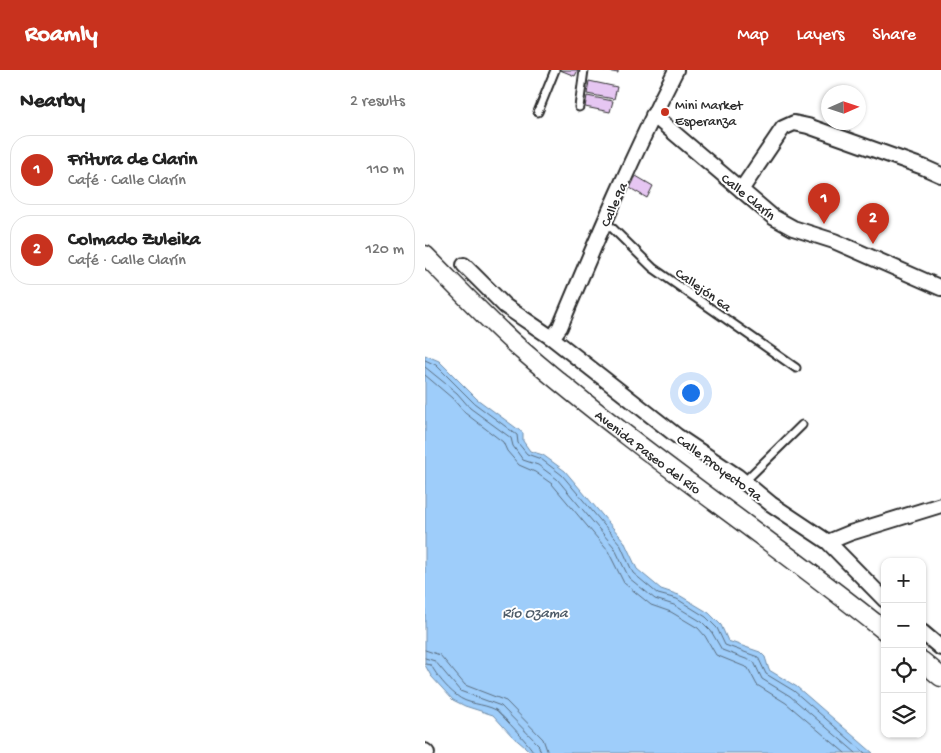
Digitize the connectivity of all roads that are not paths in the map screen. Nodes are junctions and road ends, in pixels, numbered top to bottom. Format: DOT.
graph roads {
  1 [pos="555,70"];
  2 [pos="583,70"];
  3 [pos="676,70"];
  4 [pos="579,107"];
  5 [pos="538,112"];
  6 [pos="653,115"];
  7 [pos="941,175"];
  8 [pos="741,190"];
  9 [pos="605,221"];
  10 [pos="425,256"];
  11 [pos="464,265"];
  12 [pos="941,288"];
  13 [pos="552,338"];
  14 [pos="795,368"];
  15 [pos="802,425"];
  16 [pos="745,482"];
  17 [pos="941,505"];
  18 [pos="828,542"];
  19 [pos="881,596"];
  20 [pos="881,628"];
  21 [pos="926,635"];
  22 [pos="941,648"];
  23 [pos="926,664"];
  24 [pos="941,677"];
  1 -- 5 [label="lane"];
  2 -- 4 [label="lane"];
  3 -- 6 [label="street, Calle 9a"];
  6 -- 8 [label="street, Calle Clarín"];
  6 -- 9 [label="street, Calle 9a"];
  7 -- 8 [label="street"];
  8 -- 12 [label="street, Calle Clarín"];
  9 -- 13 [label="street, Calle 9a"];
  9 -- 14 [label="lane, Callejón 6a"];
  10 -- 20 [label="street, Avenida Paseo del Río"];
  11 -- 13 [label="street, Calle Proyecto 9a"];
  13 -- 16 [label="street, Calle Proyecto 9a"];
  15 -- 16 [label="lane"];
  16 -- 18 [label="street, Calle Proyecto 9a"];
  17 -- 18 [label="street"];
  18 -- 19 [label="street, Calle Proyecto 9a"];
  21 -- 22 [label="street"];
  23 -- 24 [label="street"];
}
